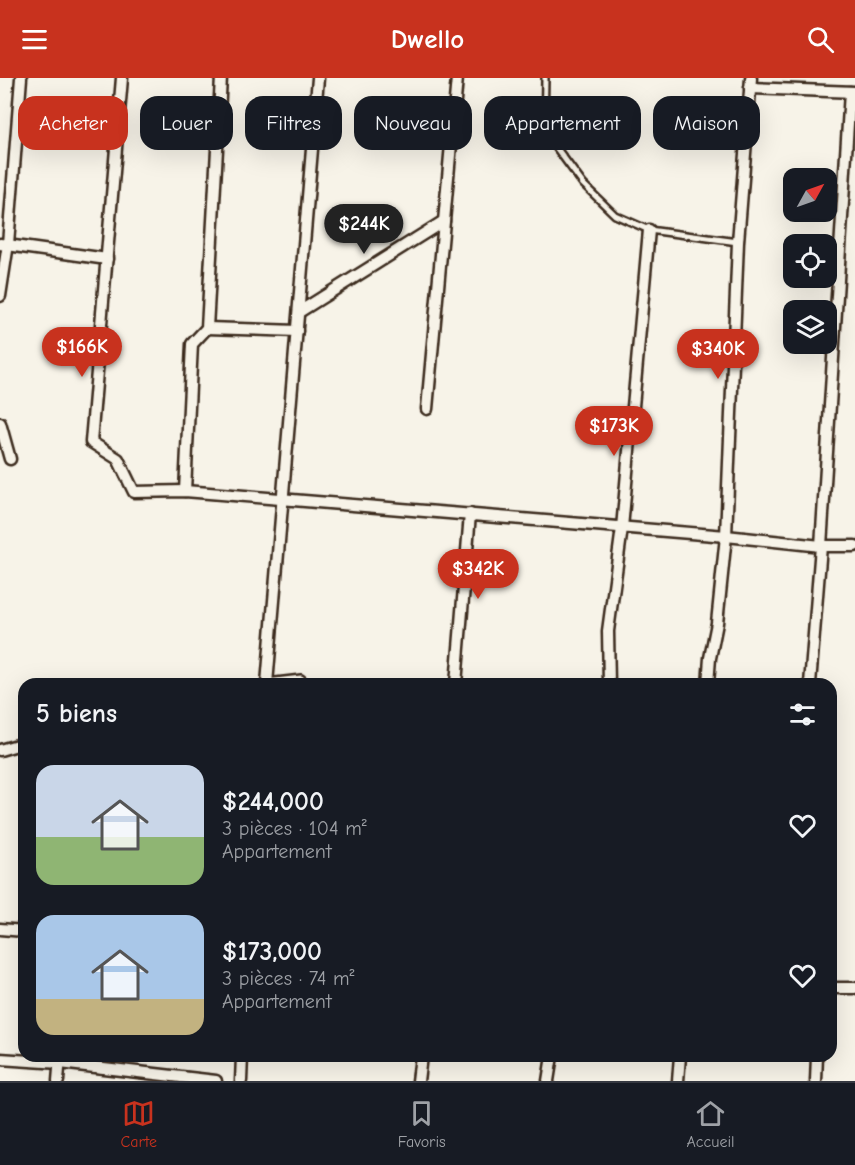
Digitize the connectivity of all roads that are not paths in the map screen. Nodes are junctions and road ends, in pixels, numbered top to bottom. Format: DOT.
graph roads {
  1 [pos="21,78"];
  2 [pos="122,78"];
  3 [pos="221,78"];
  4 [pos="318,78"];
  5 [pos="457,78"];
  6 [pos="545,78"];
  7 [pos="751,83"];
  8 [pos="853,92"];
  9 [pos="444,221"];
  10 [pos="649,230"];
  11 [pos="738,242"];
  12 [pos="4,244"];
  13 [pos="107,259"];
  14 [pos="0,296"];
  15 [pos="299,312"];
  16 [pos="207,328"];
  17 [pos="297,331"];
  18 [pos="427,409"];
  19 [pos="0,423"];
  20 [pos="10,459"];
  21 [pos="185,491"];
  22 [pos="283,500"];
  23 [pos="471,514"];
  24 [pos="622,528"];
  25 [pos="726,536"];
  26 [pos="821,546"];
  27 [pos="855,546"];
  28 [pos="265,678"];
  29 [pos="457,678"];
  30 [pos="609,678"];
  31 [pos="708,678"];
  32 [pos="810,678"];
  33 [pos="18,744"];
  34 [pos="0,750"];
  35 [pos="0,929"];
  36 [pos="18,930"];
  37 [pos="837,988"];
  38 [pos="855,988"];
  39 [pos="0,1059"];
  40 [pos="18,1059"];
  41 [pos="60,1062"];
  42 [pos="75,1062"];
  43 [pos="242,1062"];
  44 [pos="420,1062"];
  45 [pos="551,1062"];
  46 [pos="680,1062"];
  47 [pos="817,1062"];
  48 [pos="58,1081"];
  49 [pos="216,1081"];
  50 [pos="241,1081"];
  51 [pos="418,1081"];
  52 [pos="548,1081"];
  53 [pos="678,1081"];
  54 [pos="816,1081"];
  1 -- 12 [label="street"];
  2 -- 13 [label="street"];
  3 -- 16 [label="street"];
  4 -- 15 [label="street"];
  5 -- 9 [label="street"];
  6 -- 10 [label="lane"];
  7 -- 8 [label="street"];
  7 -- 11 [label="street"];
  8 -- 26 [label="street"];
  9 -- 15 [label="street"];
  9 -- 18 [label="street"];
  10 -- 11 [label="lane"];
  10 -- 24 [label="street"];
  11 -- 25 [label="street"];
  12 -- 13 [label="street"];
  12 -- 14 [label="street"];
  13 -- 21 [label="street"];
  15 -- 17 [label="street"];
  16 -- 17 [label="street"];
  16 -- 21 [label="street"];
  17 -- 22 [label="street"];
  19 -- 20 [label="street"];
  21 -- 22 [label="street"];
  22 -- 23 [label="street"];
  22 -- 28 [label="street"];
  23 -- 24 [label="street"];
  23 -- 29 [label="street"];
  24 -- 25 [label="street"];
  24 -- 30 [label="street"];
  25 -- 26 [label="street"];
  25 -- 31 [label="street"];
  26 -- 27 [label="street"];
  26 -- 32 [label="street"];
  33 -- 34 [label="street"];
  35 -- 36 [label="street"];
  37 -- 38 [label="street"];
  39 -- 40 [label="street"];
  41 -- 48 [label="street"];
  42 -- 49 [label="street"];
  43 -- 50 [label="street"];
  44 -- 51 [label="street"];
  45 -- 52 [label="street"];
  46 -- 53 [label="street"];
  47 -- 54 [label="street"];
}
